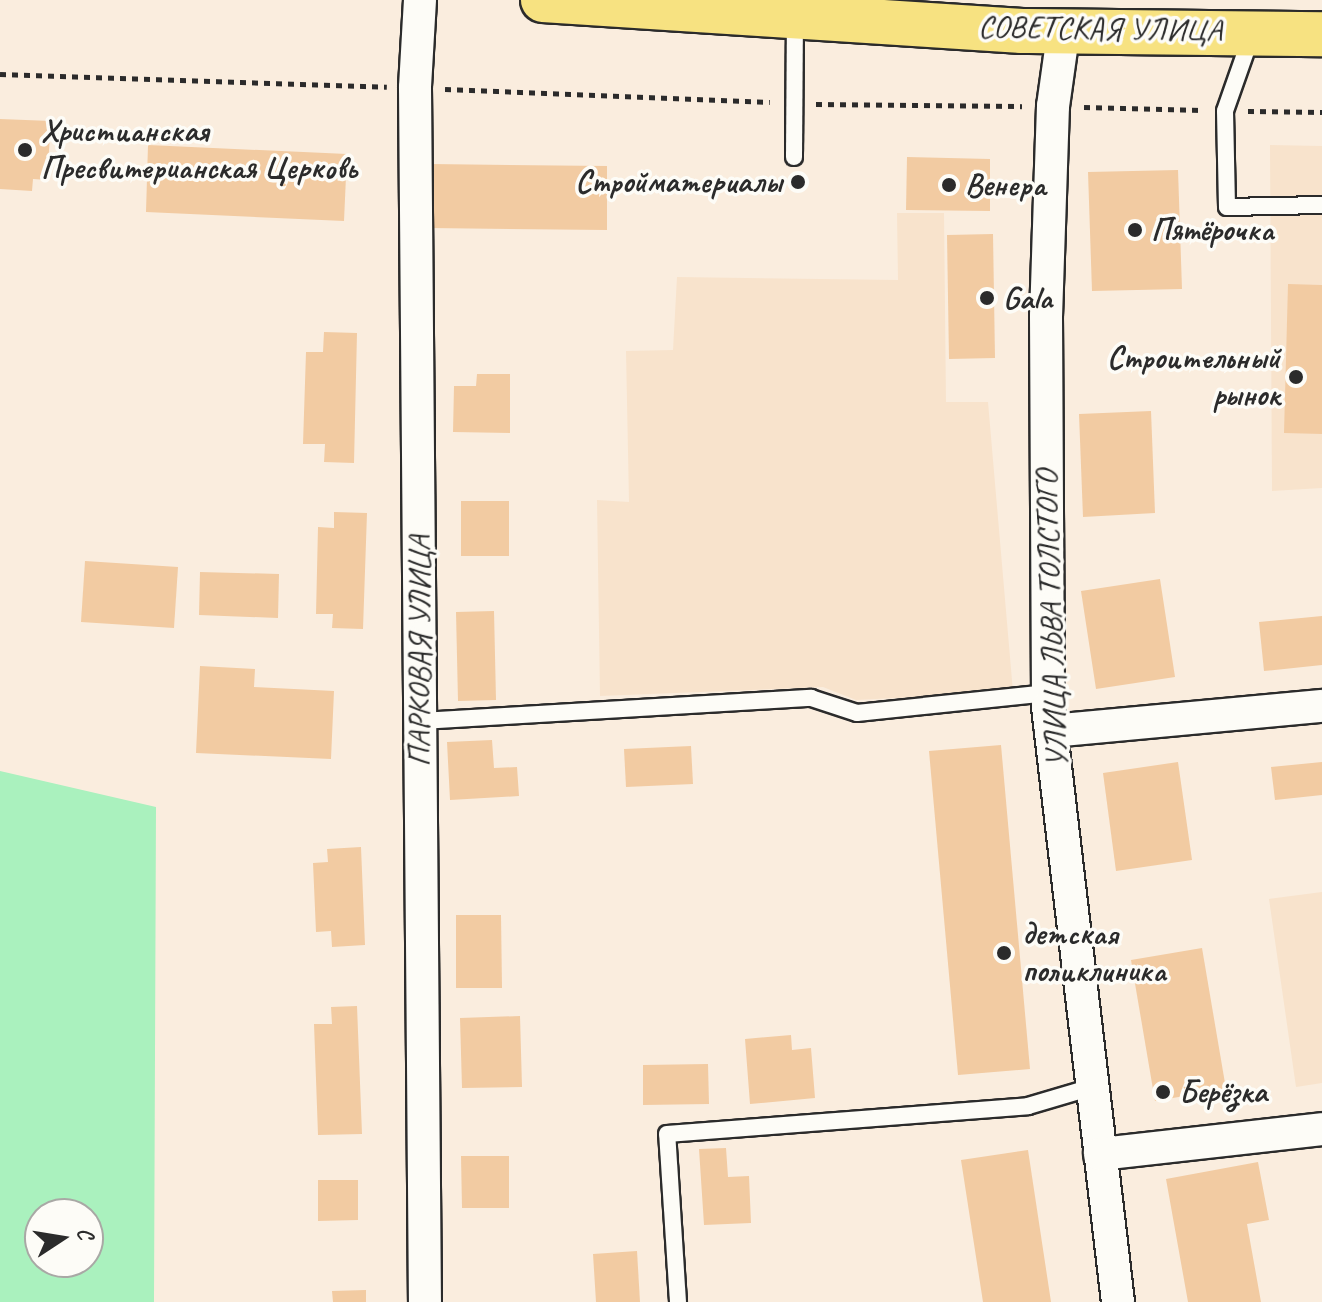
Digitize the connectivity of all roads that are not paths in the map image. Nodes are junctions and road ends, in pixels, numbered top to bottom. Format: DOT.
graph roads {
  1 [pos="420,0"];
  2 [pos="543,0"];
  3 [pos="992,14"];
  4 [pos="795,20"];
  5 [pos="1064,28"];
  6 [pos="1253,32"];
  7 [pos="1322,34"];
  8 [pos="794,157"];
  9 [pos="1322,205"];
  10 [pos="1048,693"];
  11 [pos="1322,706"];
  12 [pos="421,721"];
  13 [pos="1051,731"];
  14 [pos="1092,1087"];
  15 [pos="1322,1129"];
  16 [pos="1100,1154"];
  17 [pos="425,1302"];
  18 [pos="678,1302"];
  19 [pos="1118,1302"];
  1 -- 12 [label="street, ПАРКОВАЯ УЛИЦА"];
  2 -- 4 [label="main road, СОВЕТСКАЯ УЛИЦА"];
  3 -- 4 [label="main road, СОВЕТСКАЯ УЛИЦА"];
  3 -- 5 [label="main road, СОВЕТСКАЯ УЛИЦА"];
  4 -- 8 [label="lane"];
  5 -- 6 [label="main road, СОВЕТСКАЯ УЛИЦА"];
  5 -- 10 [label="street, УЛИЦА ЛЬВА ТОЛСТОГО"];
  6 -- 7 [label="main road, СОВЕТСКАЯ УЛИЦА"];
  6 -- 9 [label="lane"];
  10 -- 12 [label="lane"];
  10 -- 13 [label="street, УЛИЦА ЛЬВА ТОЛСТОГО"];
  11 -- 13 [label="street"];
  12 -- 17 [label="street, ПАРКОВАЯ УЛИЦА"];
  13 -- 14 [label="street, УЛИЦА ЛЬВА ТОЛСТОГО"];
  14 -- 16 [label="street, УЛИЦА ЛЬВА ТОЛСТОГО"];
  14 -- 18 [label="lane"];
  15 -- 16 [label="street"];
  16 -- 19 [label="street, УЛИЦА ЛЬВА ТОЛСТОГО"];
}
